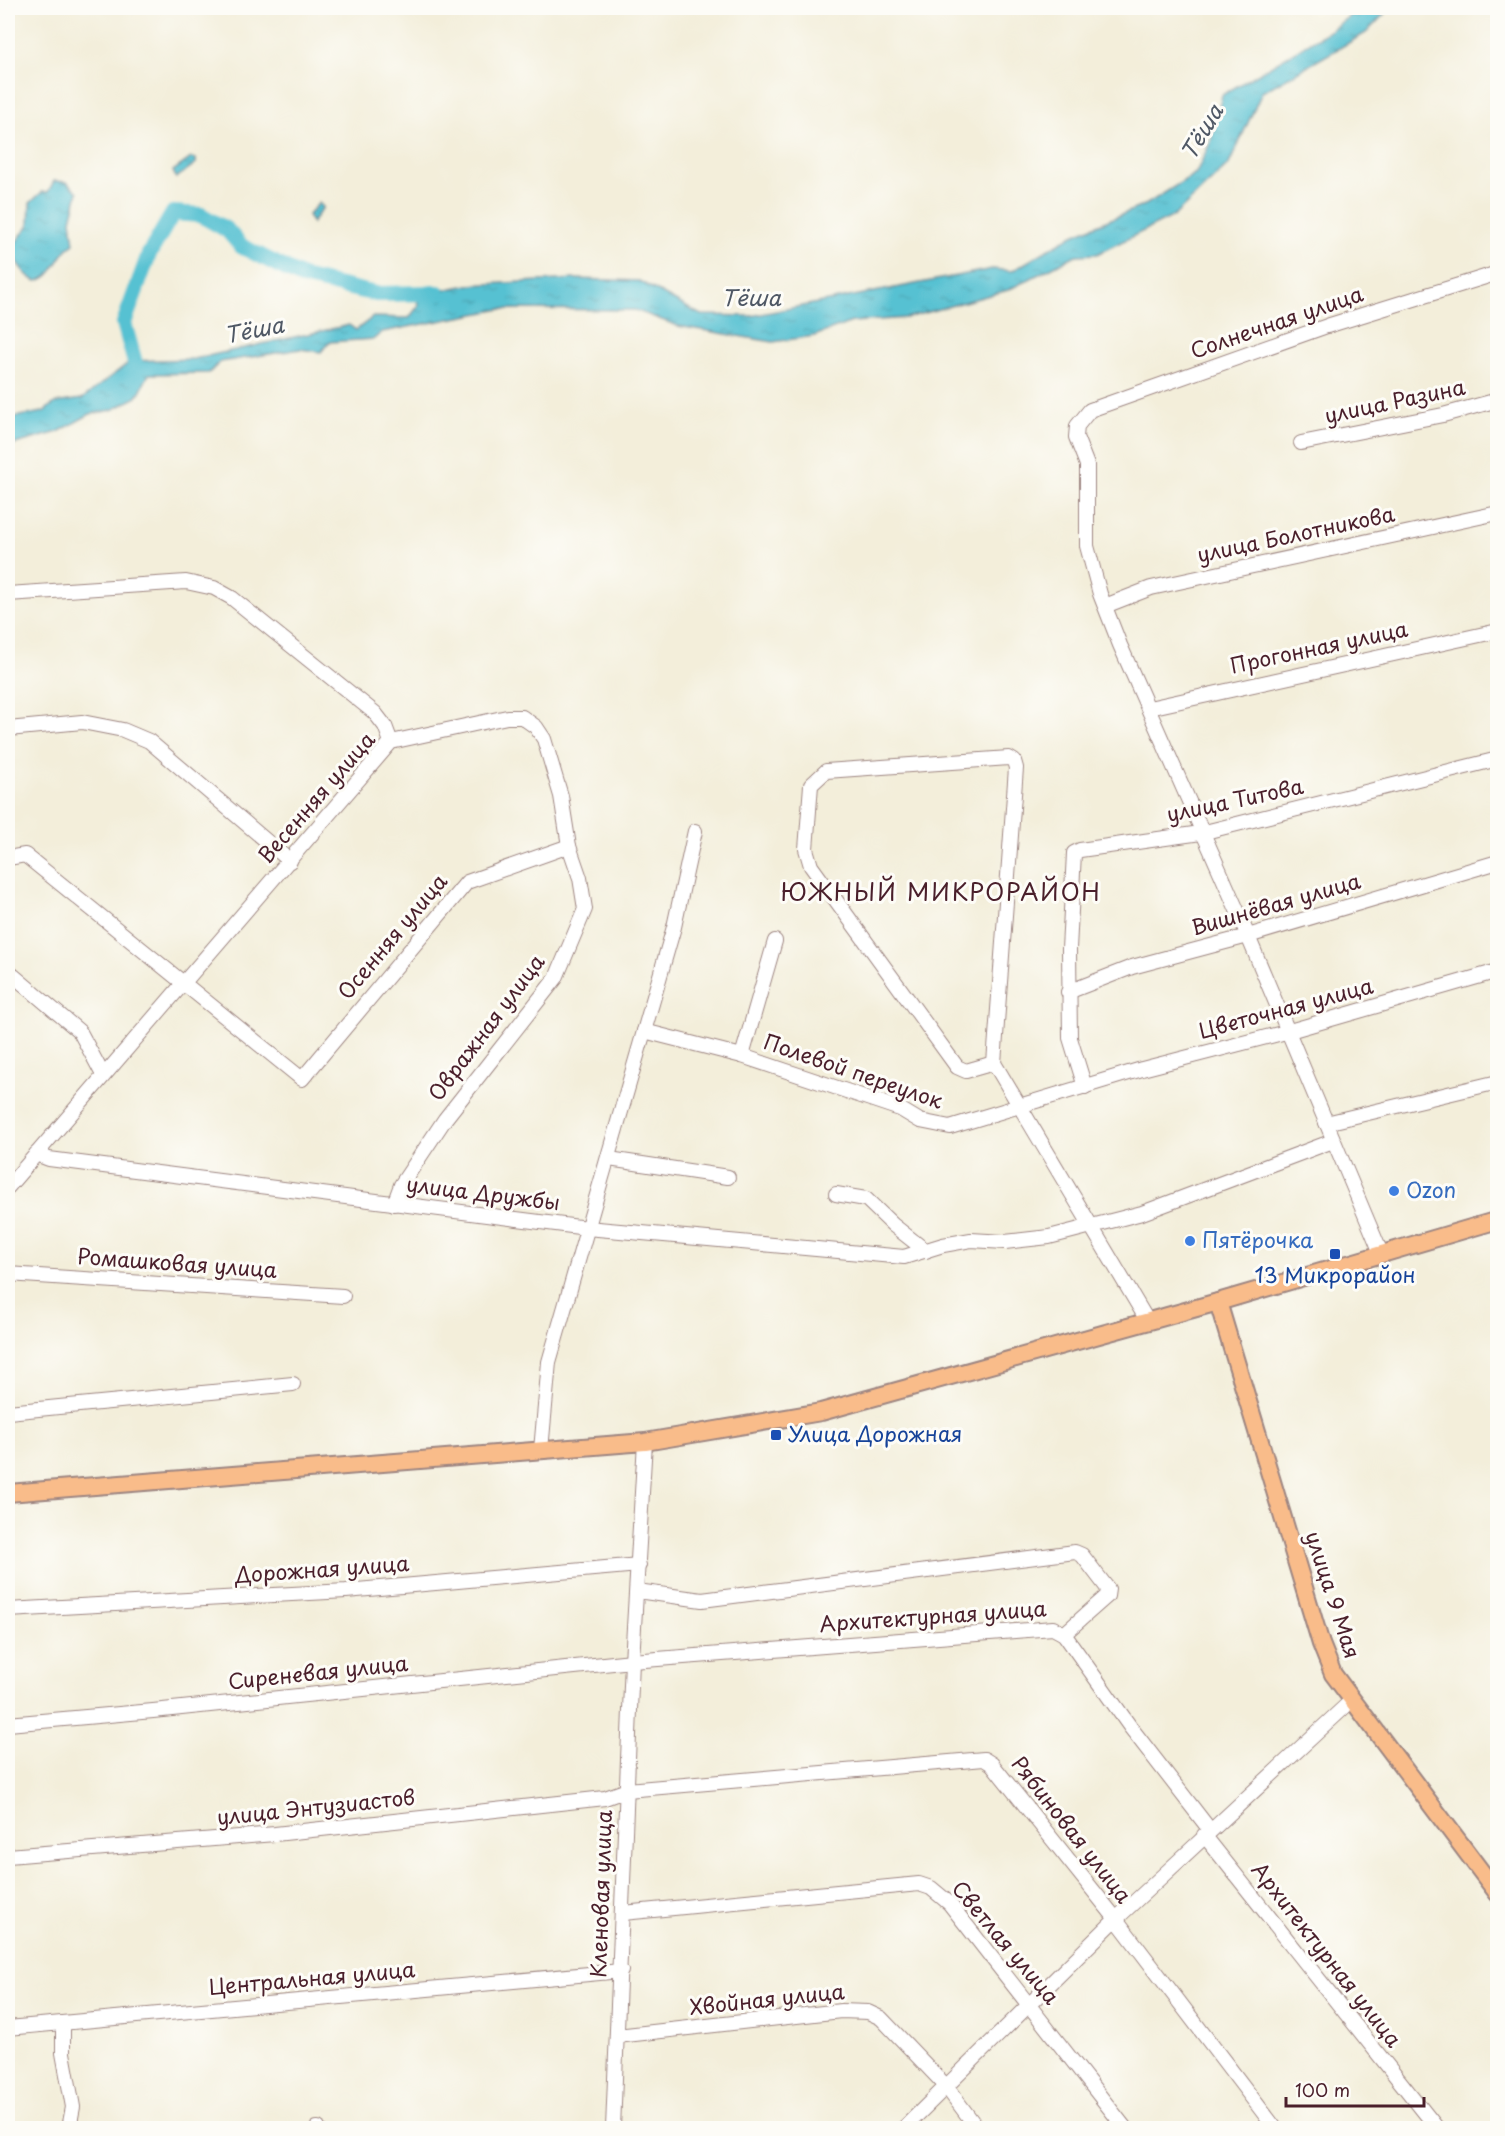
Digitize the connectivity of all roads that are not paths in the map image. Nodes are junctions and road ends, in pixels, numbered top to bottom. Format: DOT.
graph roads {
  1 [pos="1497,273"];
  2 [pos="1497,400"];
  3 [pos="1301,443"];
  4 [pos="1497,513"];
  5 [pos="8,594"];
  6 [pos="1105,606"];
  7 [pos="1497,631"];
  8 [pos="1149,708"];
  9 [pos="522,717"];
  10 [pos="8,729"];
  11 [pos="391,742"];
  12 [pos="1497,759"];
  13 [pos="695,831"];
  14 [pos="1201,833"];
  15 [pos="569,846"];
  16 [pos="18,856"];
  17 [pos="290,861"];
  18 [pos="1497,862"];
  19 [pos="1248,936"];
  20 [pos="776,941"];
  21 [pos="8,971"];
  22 [pos="1497,971"];
  23 [pos="183,983"];
  24 [pos="1068,992"];
  25 [pos="644,1031"];
  26 [pos="1286,1032"];
  27 [pos="742,1056"];
  28 [pos="994,1063"];
  29 [pos="104,1075"];
  30 [pos="1497,1082"];
  31 [pos="1085,1087"];
  32 [pos="1019,1106"];
  33 [pos="1326,1124"];
  34 [pos="1333,1141"];
  35 [pos="36,1154"];
  36 [pos="609,1159"];
  37 [pos="728,1177"];
  38 [pos="8,1187"];
  39 [pos="836,1194"];
  40 [pos="394,1204"];
  41 [pos="1497,1220"];
  42 [pos="1093,1225"];
  43 [pos="587,1227"];
  44 [pos="926,1251"];
  45 [pos="1382,1253"];
  46 [pos="8,1274"];
  47 [pos="343,1296"];
  48 [pos="1218,1302"];
  49 [pos="1147,1320"];
  50 [pos="293,1384"];
  51 [pos="8,1412"];
  52 [pos="645,1442"];
  53 [pos="541,1450"];
  54 [pos="8,1493"];
  55 [pos="639,1565"];
  56 [pos="638,1591"];
  57 [pos="8,1610"];
  58 [pos="1064,1634"];
  59 [pos="632,1661"];
  60 [pos="1351,1701"];
  61 [pos="8,1724"];
  62 [pos="627,1791"];
  63 [pos="1207,1833"];
  64 [pos="8,1856"];
  65 [pos="1497,1894"];
  66 [pos="623,1913"];
  67 [pos="1116,1919"];
  68 [pos="621,1971"];
  69 [pos="1030,2004"];
  70 [pos="63,2023"];
  71 [pos="8,2028"];
  72 [pos="617,2036"];
  73 [pos="945,2085"];
  74 [pos="69,2128"];
  75 [pos="613,2128"];
  76 [pos="904,2128"];
  77 [pos="977,2128"];
  78 [pos="1125,2128"];
  79 [pos="1275,2128"];
  80 [pos="1437,2128"];
  1 -- 6 [label="street, Солнечная улица"];
  2 -- 3 [label="street, улица Разина"];
  4 -- 6 [label="street, улица Болотникова"];
  5 -- 11 [label="street"];
  6 -- 8 [label="street"];
  7 -- 8 [label="street, Прогонная улица"];
  8 -- 14 [label="street"];
  9 -- 11 [label="street, Весенняя улица"];
  9 -- 15 [label="street, Овражная улица"];
  10 -- 17 [label="street"];
  11 -- 17 [label="street, Весенняя улица"];
  12 -- 14 [label="street, улица Титова"];
  13 -- 25 [label="street"];
  14 -- 19 [label="street"];
  14 -- 24 [label="street, улица Титова"];
  15 -- 23 [label="street, Осенняя улица"];
  15 -- 40 [label="street, Овражная улица"];
  16 -- 23 [label="street"];
  17 -- 23 [label="street, Весенняя улица"];
  18 -- 19 [label="street, Вишнёвая улица"];
  19 -- 24 [label="street, Вишнёвая улица"];
  19 -- 26 [label="street"];
  20 -- 27 [label="street, Полевой переулок"];
  21 -- 29 [label="street"];
  22 -- 26 [label="street, Цветочная улица"];
  23 -- 29 [label="street, Весенняя улица"];
  24 -- 31 [label="street"];
  25 -- 27 [label="street, Полевой переулок"];
  25 -- 36 [label="street"];
  26 -- 31 [label="street, Цветочная улица"];
  26 -- 33 [label="street"];
  27 -- 32 [label="street, Полевой переулок"];
  28 -- 28 [label="street"];
  28 -- 32 [label="street"];
  29 -- 35 [label="street, Весенняя улица"];
  30 -- 33 [label="street"];
  31 -- 32 [label="street, Цветочная улица"];
  32 -- 42 [label="street"];
  33 -- 34 [label="street"];
  34 -- 42 [label="street, улица Дружбы"];
  34 -- 45 [label="street"];
  35 -- 38 [label="street, Весенняя улица"];
  35 -- 40 [label="street, улица Дружбы"];
  36 -- 37 [label="street"];
  36 -- 43 [label="street"];
  39 -- 44 [label="street"];
  40 -- 43 [label="street, улица Дружбы"];
  41 -- 45 [label="main road"];
  42 -- 44 [label="street, улица Дружбы"];
  42 -- 49 [label="street"];
  43 -- 44 [label="street, улица Дружбы"];
  43 -- 53 [label="street"];
  45 -- 48 [label="main road"];
  46 -- 47 [label="street, Ромашковая улица"];
  48 -- 49 [label="main road"];
  48 -- 60 [label="main road, улица 9 Мая"];
  49 -- 52 [label="main road"];
  50 -- 51 [label="street"];
  52 -- 53 [label="main road"];
  52 -- 55 [label="street, Кленовая улица"];
  53 -- 54 [label="main road"];
  55 -- 56 [label="street, Кленовая улица"];
  55 -- 57 [label="street, Дорожная улица"];
  56 -- 58 [label="street"];
  56 -- 59 [label="street, Кленовая улица"];
  58 -- 59 [label="street, Архитектурная улица"];
  58 -- 63 [label="street, Архитектурная улица"];
  59 -- 61 [label="street, Сиреневая улица"];
  59 -- 62 [label="street, Кленовая улица"];
  60 -- 63 [label="street"];
  60 -- 65 [label="main road, улица 9 Мая"];
  62 -- 64 [label="street, улица Энтузиастов"];
  62 -- 66 [label="street, Кленовая улица"];
  62 -- 67 [label="street, Рябиновая улица"];
  63 -- 67 [label="street"];
  63 -- 80 [label="street, Архитектурная улица"];
  66 -- 68 [label="street, Кленовая улица"];
  66 -- 69 [label="street, Светлая улица"];
  67 -- 69 [label="street"];
  67 -- 79 [label="street, Рябиновая улица"];
  68 -- 70 [label="street, Центральная улица"];
  68 -- 72 [label="street, Кленовая улица"];
  69 -- 73 [label="street"];
  69 -- 78 [label="street, Светлая улица"];
  70 -- 71 [label="street, Центральная улица"];
  70 -- 74 [label="street"];
  72 -- 73 [label="street, Хвойная улица"];
  72 -- 75 [label="street, Кленовая улица"];
  73 -- 76 [label="street"];
  73 -- 77 [label="street, Хвойная улица"];
}
